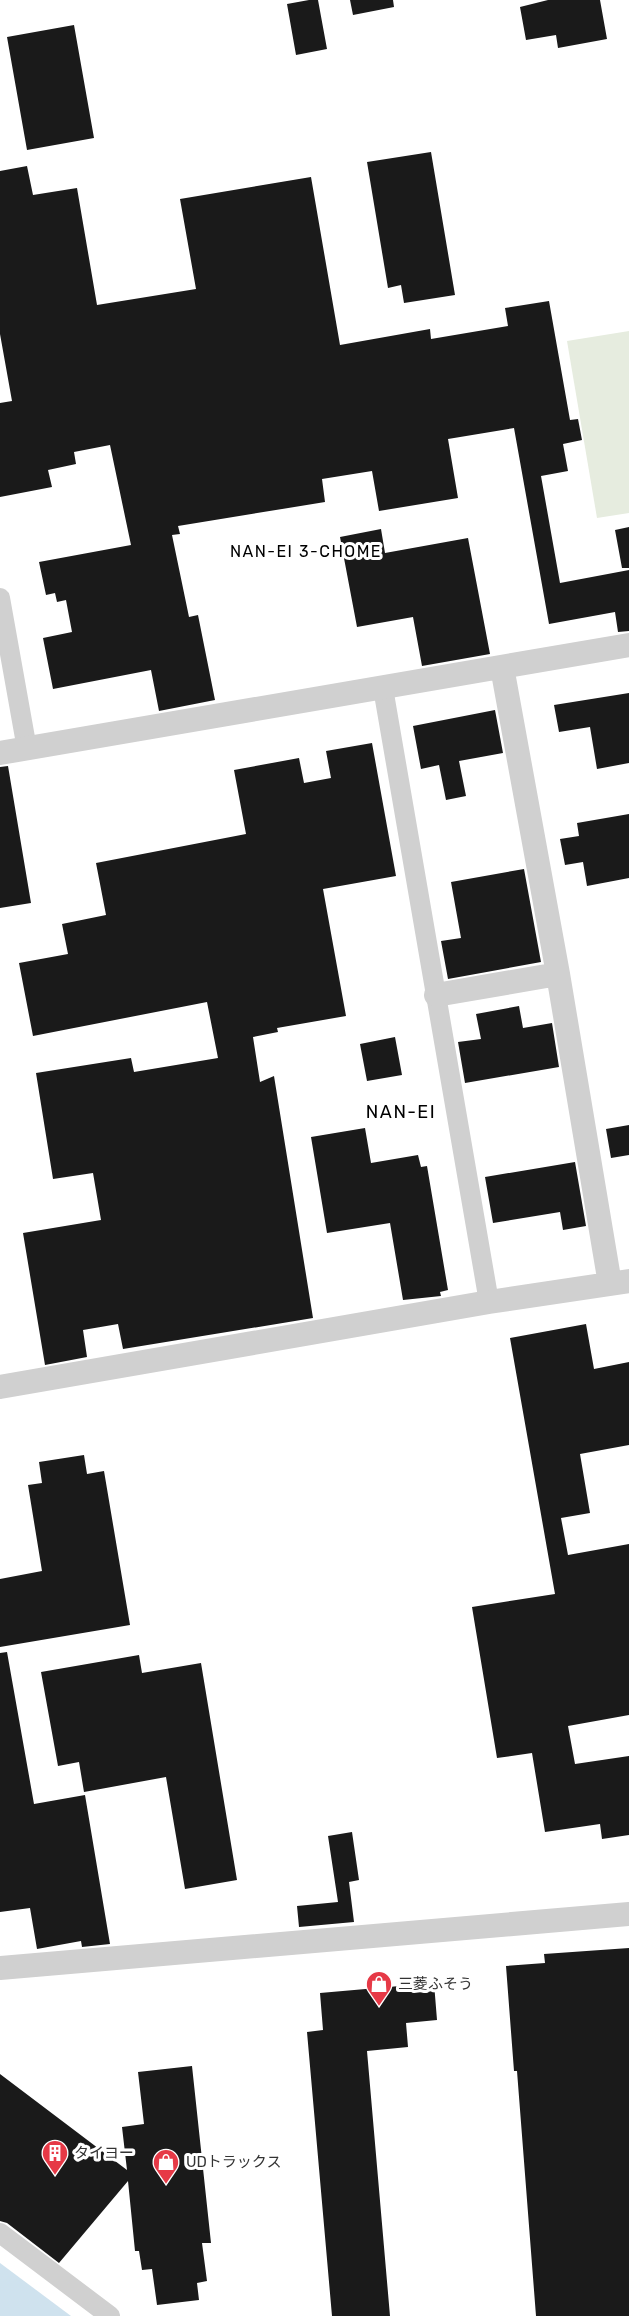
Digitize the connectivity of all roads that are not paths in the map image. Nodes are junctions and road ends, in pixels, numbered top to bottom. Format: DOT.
graph roads {
  1 [pos="0,598"];
  2 [pos="629,645"];
  3 [pos="502,668"];
  4 [pos="382,688"];
  5 [pos="27,749"];
  6 [pos="0,753"];
  7 [pos="558,975"];
  8 [pos="436,995"];
  9 [pos="619,1283"];
  10 [pos="489,1302"];
  11 [pos="0,1387"];
  12 [pos="629,1914"];
  13 [pos="0,1968"];
  14 [pos="0,2233"];
  15 [pos="110,2316"];
  1 -- 5 [label="street"];
  2 -- 3 [label="street"];
  3 -- 4 [label="street"];
  3 -- 7 [label="street"];
  4 -- 5 [label="street"];
  4 -- 8 [label="street"];
  5 -- 6 [label="street"];
  7 -- 8 [label="street"];
  7 -- 9 [label="street"];
  8 -- 10 [label="street"];
  9 -- 10 [label="street"];
  10 -- 11 [label="street"];
  12 -- 13 [label="street"];
  14 -- 15 [label="street"];
}
